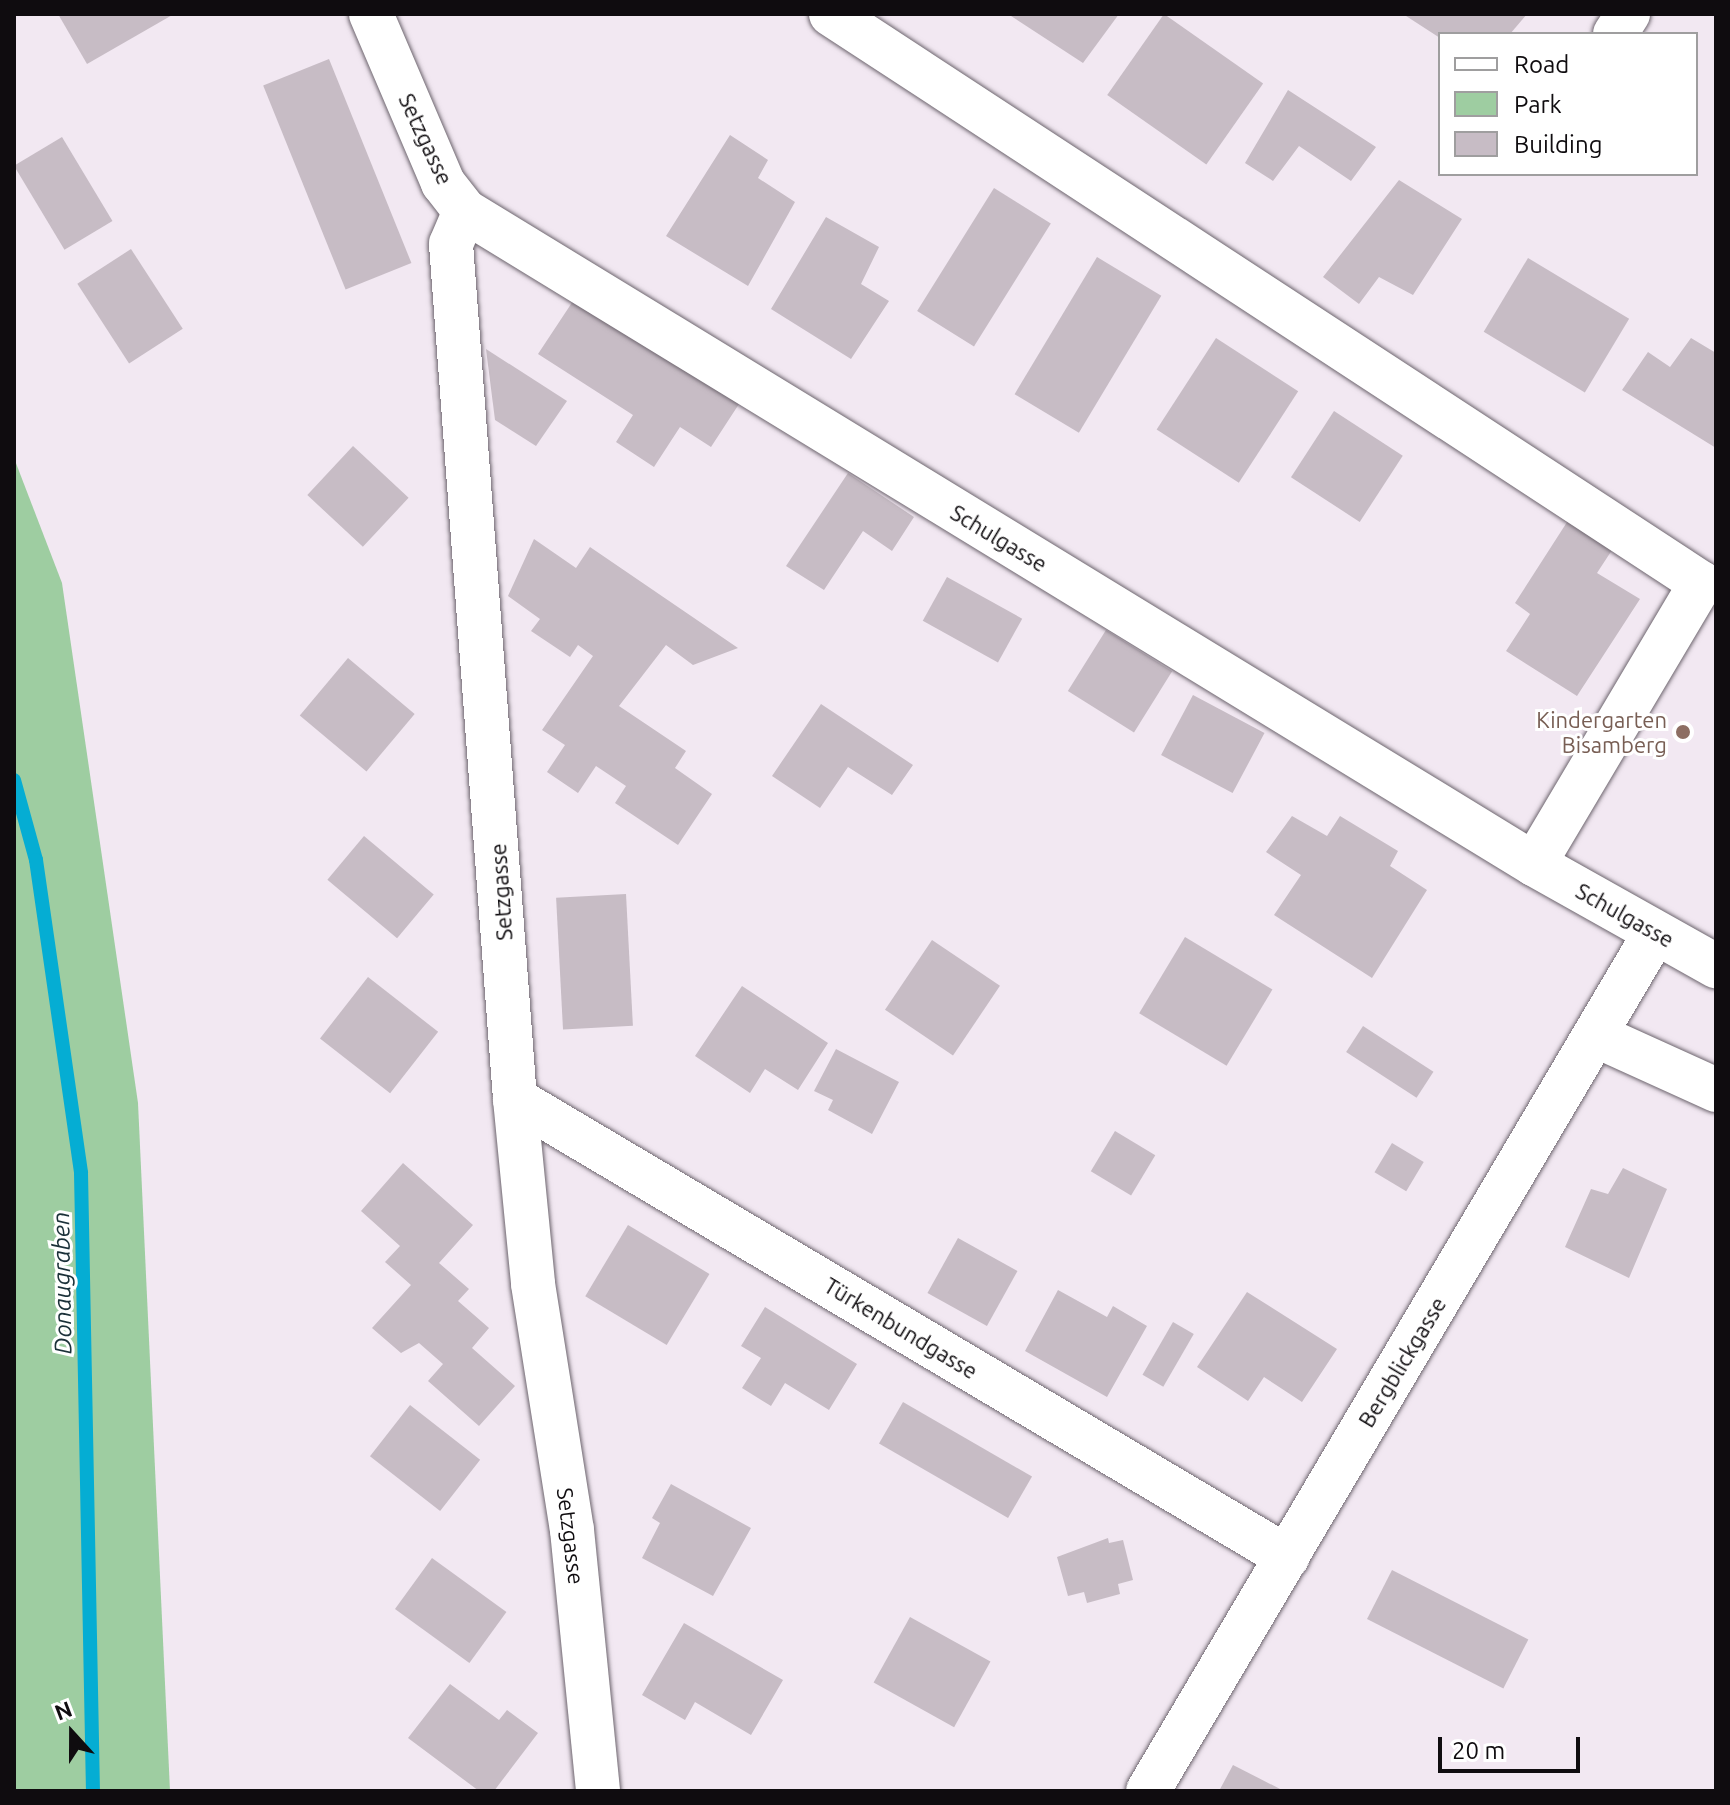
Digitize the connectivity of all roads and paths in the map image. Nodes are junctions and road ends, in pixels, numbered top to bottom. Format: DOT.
graph roads {
  1 [pos="371,14"];
  2 [pos="831,14"];
  3 [pos="1628,14"];
  4 [pos="1616,32"];
  5 [pos="465,211"];
  6 [pos="1709,587"];
  7 [pos="1534,864"];
  8 [pos="1655,933"];
  9 [pos="1716,966"];
  10 [pos="1595,1035"];
  11 [pos="1716,1090"];
  12 [pos="515,1099"];
  13 [pos="1287,1557"];
  14 [pos="598,1791"];
  15 [pos="1148,1791"];
  1 -- 5 [label="street, Setzgasse"];
  2 -- 6 [label="street"];
  3 -- 4 [label="street"];
  5 -- 7 [label="street, Schulgasse"];
  5 -- 12 [label="street, Setzgasse"];
  6 -- 7 [label="street"];
  7 -- 8 [label="street, Schulgasse"];
  8 -- 9 [label="street, Schulgasse"];
  8 -- 10 [label="street, Bergblickgasse"];
  10 -- 11 [label="street"];
  10 -- 13 [label="street, Bergblickgasse"];
  12 -- 13 [label="street, Türkenbundgasse"];
  12 -- 14 [label="street, Setzgasse"];
  13 -- 15 [label="street, Bergblickgasse"];
}
